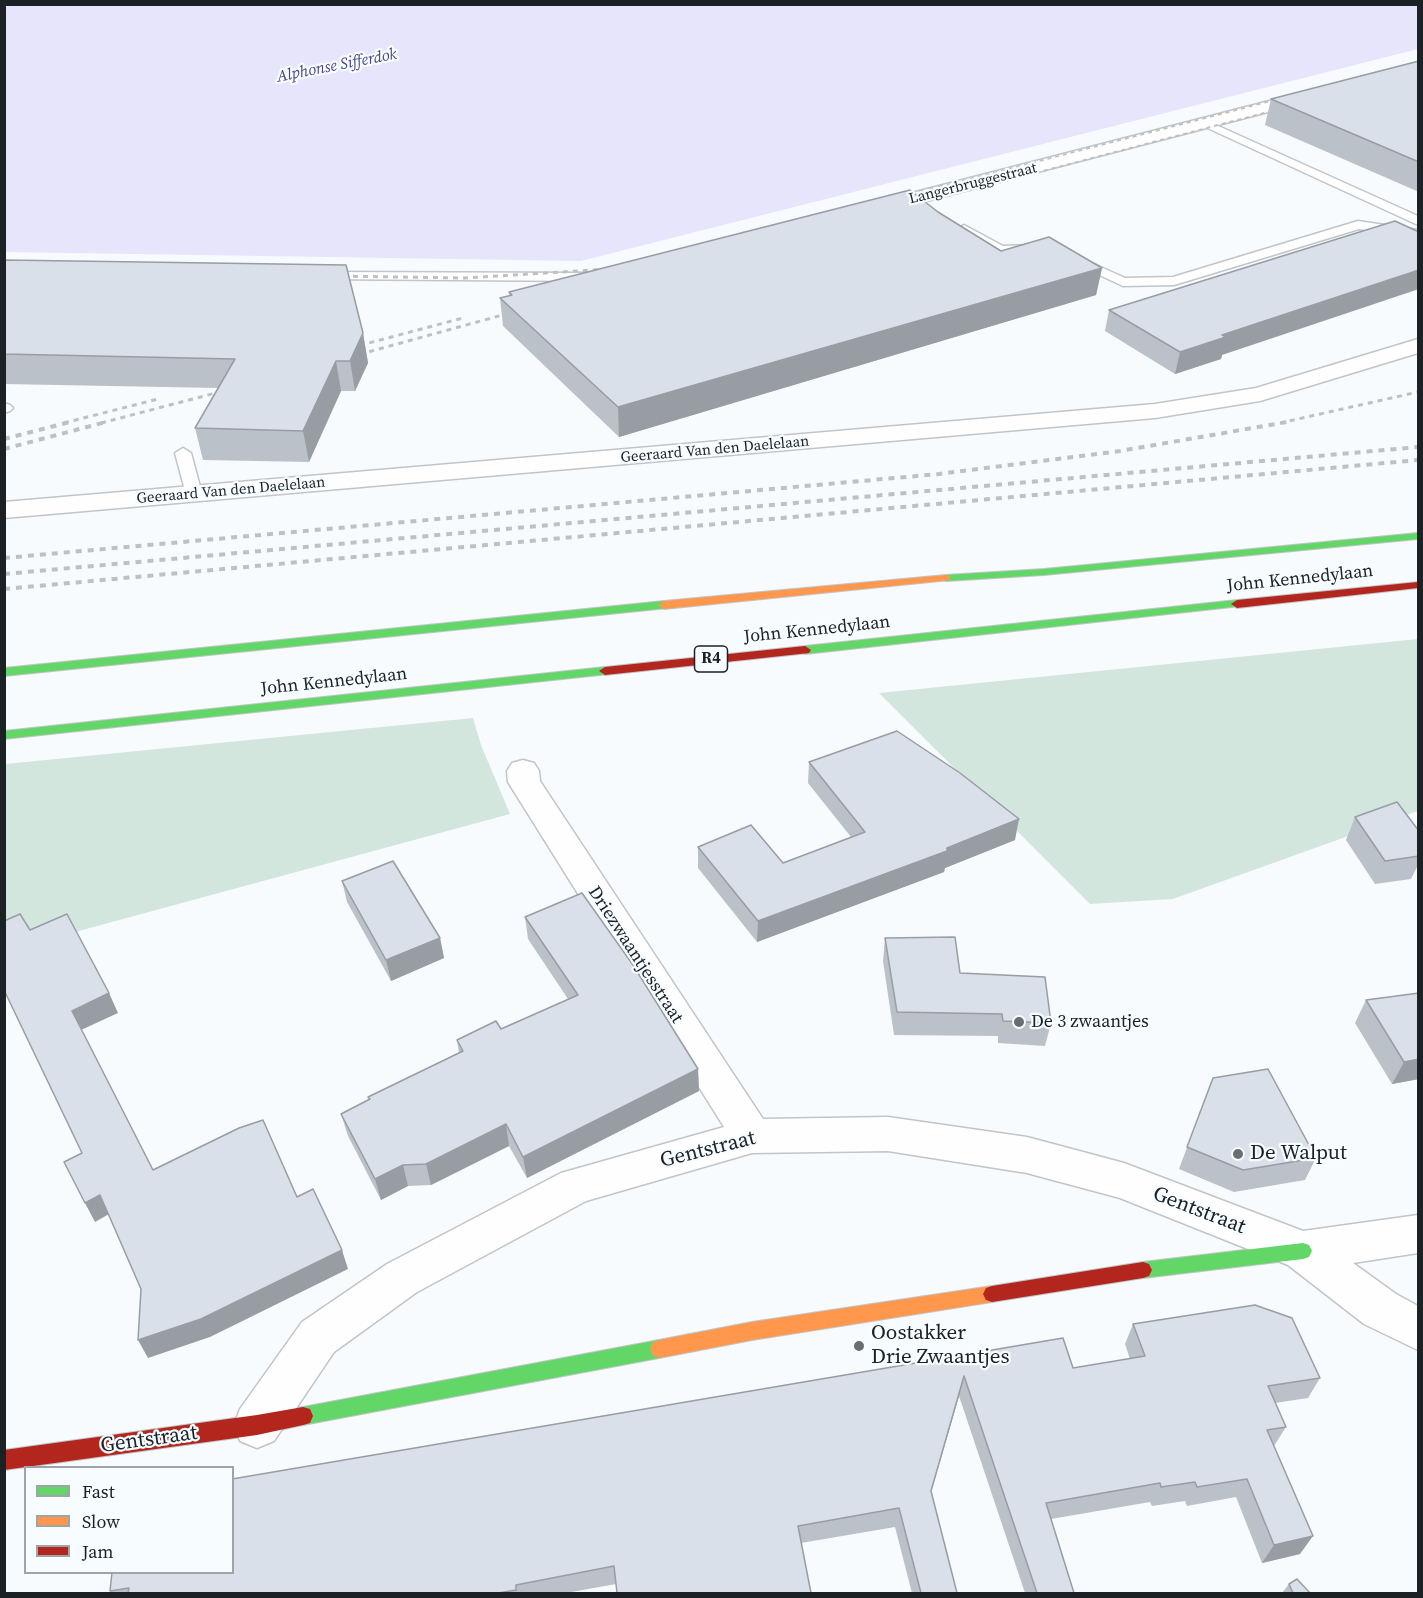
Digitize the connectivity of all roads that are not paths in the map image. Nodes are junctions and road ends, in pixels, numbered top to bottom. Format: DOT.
graph roads {
  1 [pos="1329,91"];
  2 [pos="1205,123"];
  3 [pos="911,199"];
  4 [pos="929,209"];
  5 [pos="862,212"];
  6 [pos="950,221"];
  7 [pos="1419,221"];
  8 [pos="1419,234"];
  9 [pos="310,276"];
  10 [pos="610,278"];
  11 [pos="561,294"];
  12 [pos="1419,346"];
  13 [pos="183,453"];
  14 [pos="194,494"];
  15 [pos="4,510"];
  16 [pos="1419,536"];
  17 [pos="1419,585"];
  18 [pos="4,672"];
  19 [pos="4,735"];
  20 [pos="523,771"];
  21 [pos="752,1136"];
  22 [pos="1419,1233"];
  23 [pos="1303,1251"];
  24 [pos="1419,1329"];
  25 [pos="257,1425"];
  26 [pos="4,1460"];
  1 -- 2 [label="street, Langerbruggestraat"];
  2 -- 3 [label="street, Langerbruggestraat"];
  2 -- 7 [label="lane"];
  3 -- 4 [label="lane"];
  3 -- 5 [label="street, Langerbruggestraat"];
  6 -- 8 [label="lane"];
  9 -- 10 [label="lane"];
  10 -- 11 [label="street"];
  12 -- 14 [label="street, Geeraard Van den Daelelaan"];
  13 -- 14 [label="lane"];
  14 -- 15 [label="street, Geeraard Van den Daelelaan"];
  16 -- 18 [label="main road, John Kennedylaan"];
  17 -- 19 [label="main road, John Kennedylaan / R4"];
  20 -- 21 [label="street, Driezwaantjesstraat"];
  21 -- 23 [label="street, Gentstraat"];
  21 -- 25 [label="street, Gentstraat"];
  22 -- 23 [label="street, Gentstraat"];
  23 -- 24 [label="street"];
  23 -- 25 [label="main road, Gentstraat"];
  25 -- 26 [label="main road, Gentstraat"];
}
